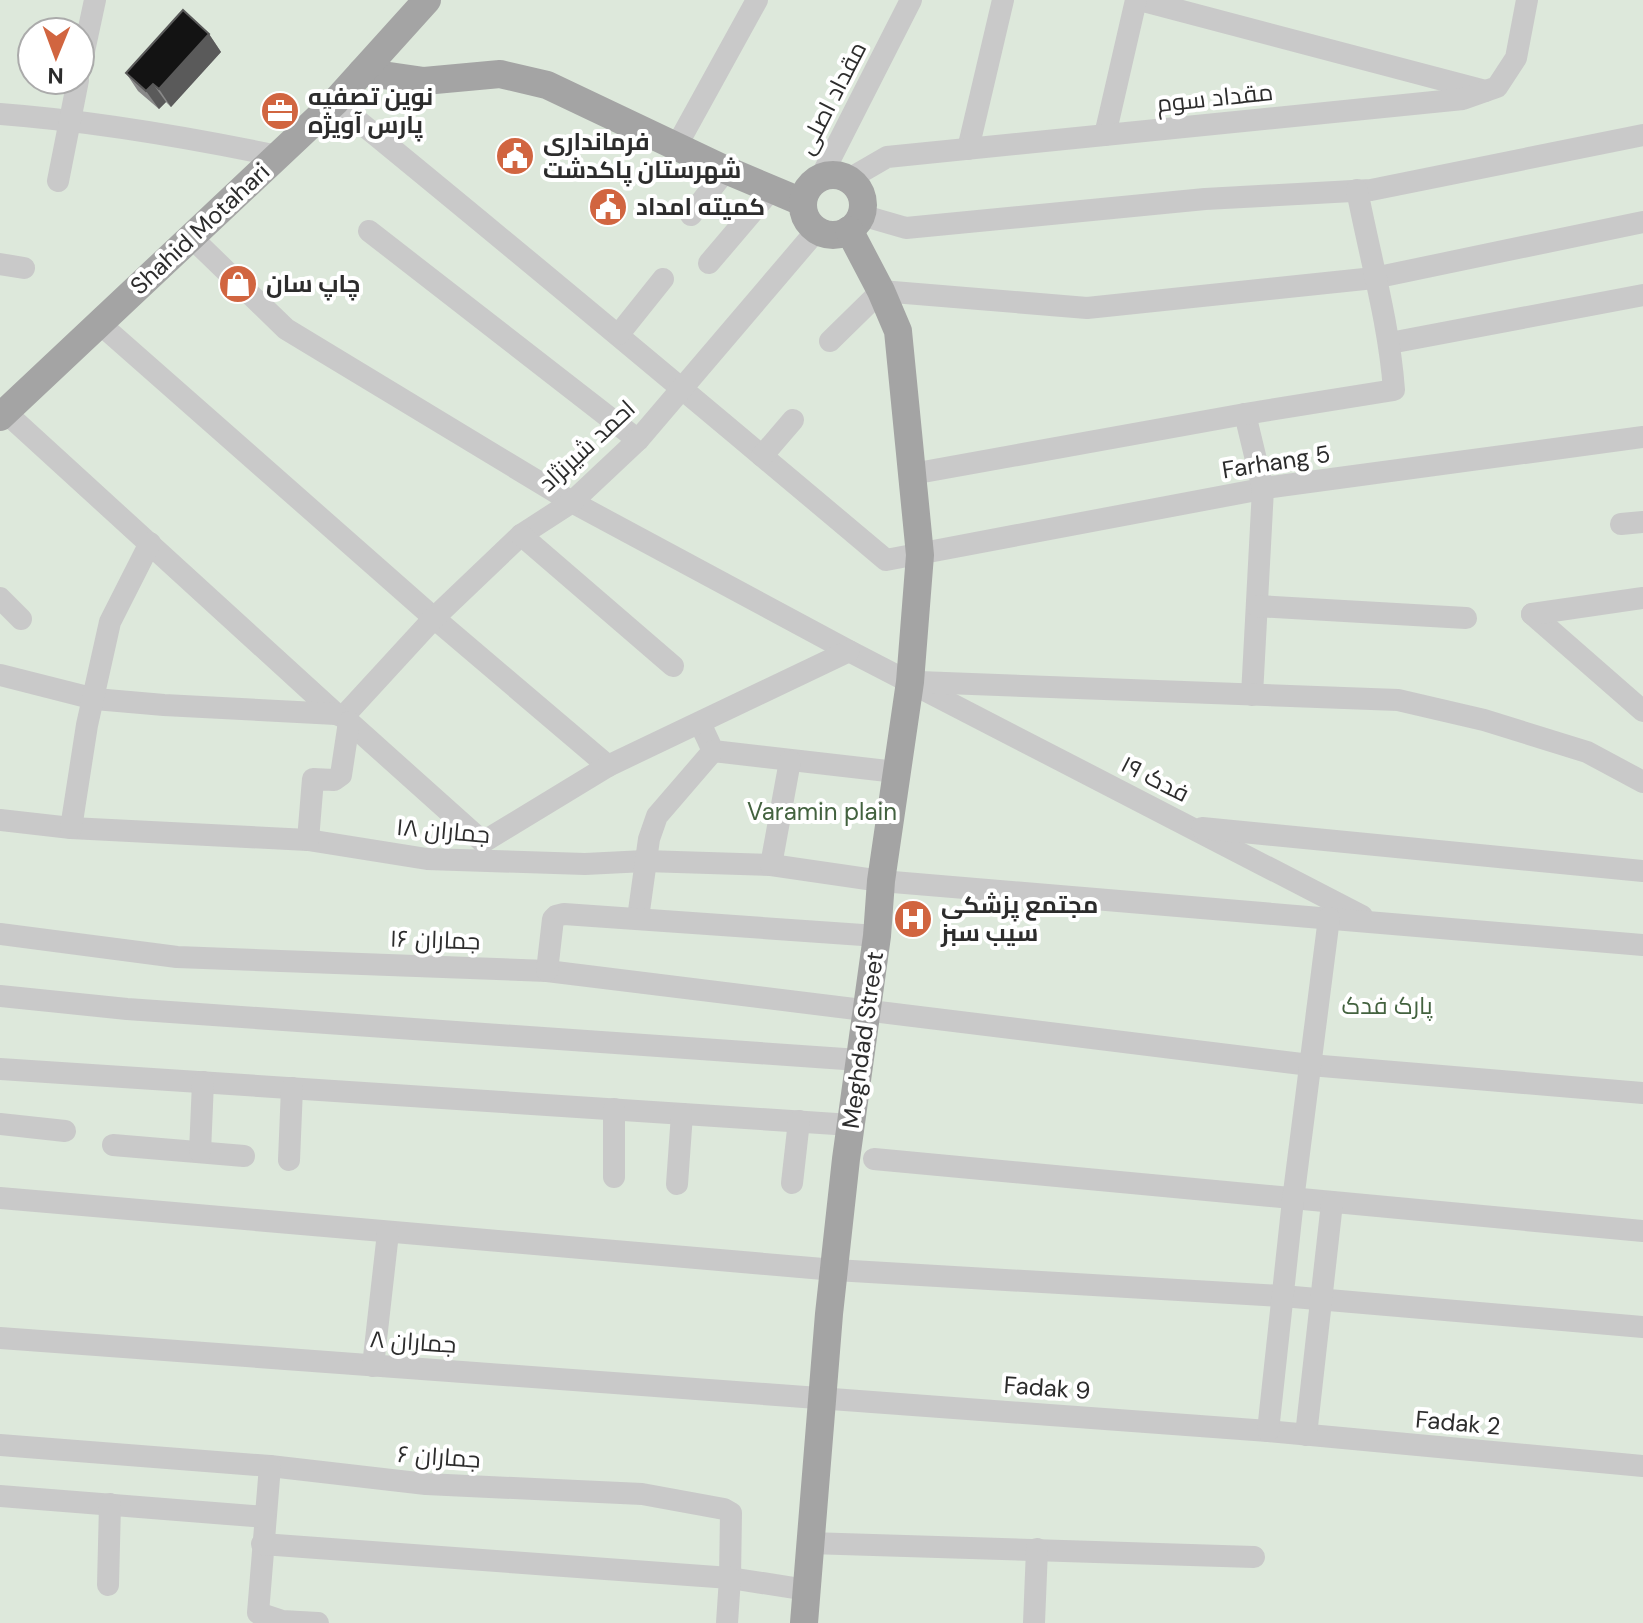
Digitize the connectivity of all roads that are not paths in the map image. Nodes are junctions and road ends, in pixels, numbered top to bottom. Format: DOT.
graph roads {
  1 [pos="427,0"];
  2 [pos="757,0"];
  3 [pos="911,0"];
  4 [pos="1003,0"];
  5 [pos="1138,0"];
  6 [pos="1527,0"];
  7 [pos="362,72"];
  8 [pos="1485,91"];
  9 [pos="75,96"];
  10 [pos="335,102"];
  11 [pos="0,114"];
  12 [pos="70,119"];
  13 [pos="1105,135"];
  14 [pos="1643,135"];
  15 [pos="676,147"];
  16 [pos="968,149"];
  17 [pos="278,156"];
  18 [pos="726,170"];
  19 [pos="835,178"];
  20 [pos="58,181"];
  21 [pos="771,190"];
  22 [pos="1357,190"];
  23 [pos="802,202"];
  24 [pos="691,215"];
  25 [pos="1643,222"];
  26 [pos="855,223"];
  27 [pos="817,230"];
  28 [pos="369,231"];
  29 [pos="191,237"];
  30 [pos="709,263"];
  31 [pos="0,264"];
  32 [pos="24,268"];
  33 [pos="1374,278"];
  34 [pos="663,279"];
  35 [pos="881,291"];
  36 [pos="1643,295"];
  37 [pos="99,323"];
  38 [pos="619,334"];
  39 [pos="830,341"];
  40 [pos="1390,343"];
  41 [pos="680,389"];
  42 [pos="2,414"];
  43 [pos="1245,414"];
  44 [pos="793,420"];
  45 [pos="1643,437"];
  46 [pos="638,440"];
  47 [pos="762,456"];
  48 [pos="912,474"];
  49 [pos="1263,489"];
  50 [pos="572,502"];
  51 [pos="521,535"];
  52 [pos="150,543"];
  53 [pos="920,555"];
  54 [pos="0,598"];
  55 [pos="1643,598"];
  56 [pos="1257,606"];
  57 [pos="434,618"];
  58 [pos="1466,618"];
  59 [pos="21,619"];
  60 [pos="849,651"];
  61 [pos="673,666"];
  62 [pos="0,675"];
  63 [pos="910,682"];
  64 [pos="1252,695"];
  65 [pos="95,699"];
  66 [pos="1643,711"];
  67 [pos="343,717"];
  68 [pos="700,723"];
  69 [pos="713,751"];
  70 [pos="790,761"];
  71 [pos="608,766"];
  72 [pos="896,772"];
  73 [pos="1643,782"];
  74 [pos="0,820"];
  75 [pos="1190,827"];
  76 [pos="71,828"];
  77 [pos="308,840"];
  78 [pos="483,851"];
  79 [pos="645,861"];
  80 [pos="771,865"];
  81 [pos="1643,871"];
  82 [pos="881,881"];
  83 [pos="638,918"];
  84 [pos="1329,918"];
  85 [pos="1376,923"];
  86 [pos="0,934"];
  87 [pos="877,936"];
  88 [pos="1643,945"];
  89 [pos="547,971"];
  90 [pos="0,996"];
  91 [pos="867,1011"];
  92 [pos="859,1060"];
  93 [pos="1310,1065"];
  94 [pos="0,1069"];
  95 [pos="203,1082"];
  96 [pos="292,1088"];
  97 [pos="1643,1093"];
  98 [pos="614,1109"];
  99 [pos="682,1114"];
  100 [pos="799,1121"];
  101 [pos="0,1124"];
  102 [pos="851,1125"];
  103 [pos="65,1131"];
  104 [pos="113,1145"];
  105 [pos="200,1152"];
  106 [pos="244,1156"];
  107 [pos="874,1159"];
  108 [pos="289,1160"];
  109 [pos="614,1177"];
  110 [pos="792,1183"];
  111 [pos="677,1184"];
  112 [pos="0,1198"];
  113 [pos="1293,1200"];
  114 [pos="1332,1203"];
  115 [pos="1643,1231"];
  116 [pos="388,1233"];
  117 [pos="835,1270"];
  118 [pos="1282,1296"];
  119 [pos="1320,1299"];
  120 [pos="1643,1327"];
  121 [pos="0,1338"];
  122 [pos="373,1366"];
  123 [pos="823,1398"];
  124 [pos="1268,1431"];
  125 [pos="1306,1435"];
  126 [pos="0,1445"];
  127 [pos="270,1466"];
  128 [pos="1643,1466"];
  129 [pos="0,1496"];
  130 [pos="110,1504"];
  131 [pos="265,1517"];
  132 [pos="809,1543"];
  133 [pos="262,1544"];
  134 [pos="1037,1549"];
  135 [pos="1254,1557"];
  136 [pos="730,1578"];
  137 [pos="108,1585"];
  138 [pos="807,1590"];
  139 [pos="318,1623"];
  140 [pos="727,1623"];
  141 [pos="804,1623"];
  142 [pos="1034,1623"];
  1 -- 7 [label="main road, Shahid Motahari"];
  2 -- 15 [label="street"];
  3 -- 19 [label="street, مقداد اصلی"];
  4 -- 16 [label="street"];
  5 -- 8 [label="street"];
  5 -- 13 [label="street"];
  6 -- 8 [label="street"];
  7 -- 10 [label="main road, Shahid Motahari"];
  7 -- 15 [label="main road"];
  8 -- 13 [label="street, مقداد سوم"];
  9 -- 12 [label="street"];
  10 -- 17 [label="main road, Shahid Motahari"];
  10 -- 38 [label="street, Farhang 5"];
  11 -- 12 [label="street"];
  12 -- 17 [label="street"];
  12 -- 20 [label="street"];
  13 -- 16 [label="street, مقداد سوم"];
  14 -- 22 [label="street"];
  15 -- 18 [label="main road"];
  16 -- 19 [label="street, مقداد سوم"];
  17 -- 29 [label="main road, Shahid Motahari"];
  18 -- 21 [label="main road"];
  18 -- 24 [label="street"];
  19 -- 23 [label="main road"];
  19 -- 26 [label="main road"];
  21 -- 23 [label="main road"];
  21 -- 30 [label="street"];
  22 -- 26 [label="street"];
  22 -- 33 [label="street"];
  23 -- 27 [label="main road"];
  25 -- 33 [label="street"];
  26 -- 27 [label="main road"];
  26 -- 35 [label="main road, Meghdad Street"];
  27 -- 41 [label="street, احمد شیرنژاد"];
  28 -- 46 [label="street"];
  29 -- 37 [label="main road, Shahid Motahari"];
  29 -- 50 [label="street, فدک ۱۹"];
  31 -- 32 [label="street"];
  33 -- 35 [label="street"];
  33 -- 40 [label="street"];
  34 -- 38 [label="street"];
  35 -- 39 [label="street"];
  35 -- 48 [label="main road, Meghdad Street"];
  36 -- 40 [label="street"];
  37 -- 42 [label="main road, Shahid Motahari"];
  37 -- 57 [label="street"];
  38 -- 41 [label="street, Farhang 5"];
  40 -- 43 [label="street"];
  41 -- 46 [label="street, احمد شیرنژاد"];
  41 -- 47 [label="street, Farhang 5"];
  42 -- 52 [label="street"];
  43 -- 48 [label="street"];
  43 -- 49 [label="street"];
  44 -- 47 [label="street"];
  45 -- 49 [label="street, Farhang 5"];
  46 -- 50 [label="street, احمد شیرنژاد"];
  47 -- 53 [label="street, Farhang 5"];
  48 -- 53 [label="main road, Meghdad Street"];
  49 -- 53 [label="street, Farhang 5"];
  49 -- 56 [label="street"];
  50 -- 51 [label="street, احمد شیرنژاد"];
  50 -- 60 [label="street, فدک ۱۹"];
  51 -- 57 [label="street, احمد شیرنژاد"];
  51 -- 61 [label="street"];
  52 -- 65 [label="street"];
  52 -- 67 [label="street"];
  53 -- 63 [label="main road, Meghdad Street"];
  54 -- 59 [label="street"];
  55 -- 66 [label="street"];
  56 -- 58 [label="street"];
  56 -- 64 [label="street"];
  57 -- 67 [label="street, احمد شیرنژاد"];
  57 -- 71 [label="street"];
  60 -- 63 [label="street, فدک ۱۹"];
  60 -- 68 [label="street"];
  62 -- 65 [label="street"];
  63 -- 64 [label="street"];
  63 -- 72 [label="main road, Meghdad Street"];
  63 -- 75 [label="street, فدک ۱۹"];
  64 -- 73 [label="street"];
  65 -- 67 [label="street"];
  65 -- 76 [label="street"];
  67 -- 77 [label="street"];
  67 -- 78 [label="street"];
  68 -- 69 [label="street"];
  68 -- 71 [label="street"];
  69 -- 70 [label="street"];
  69 -- 79 [label="street"];
  70 -- 72 [label="street"];
  70 -- 80 [label="street"];
  71 -- 78 [label="street"];
  72 -- 82 [label="main road, Meghdad Street"];
  74 -- 76 [label="street, جماران ۱۸"];
  75 -- 81 [label="street"];
  75 -- 85 [label="street, فدک ۱۹"];
  76 -- 77 [label="street, جماران ۱۸"];
  77 -- 78 [label="street, جماران ۱۸"];
  78 -- 79 [label="street, جماران ۱۸"];
  79 -- 80 [label="street, جماران ۱۸"];
  79 -- 83 [label="street"];
  80 -- 82 [label="street, جماران ۱۸"];
  82 -- 84 [label="street, جماران ۱۸"];
  82 -- 87 [label="main road, Meghdad Street"];
  83 -- 87 [label="street"];
  83 -- 89 [label="street"];
  84 -- 85 [label="street, جماران ۱۸"];
  84 -- 93 [label="street"];
  85 -- 88 [label="street, جماران ۱۸"];
  86 -- 89 [label="street, جماران ۱۶"];
  87 -- 91 [label="main road, Meghdad Street"];
  89 -- 91 [label="street, جماران ۱۶"];
  90 -- 92 [label="street"];
  91 -- 92 [label="main road, Meghdad Street"];
  91 -- 93 [label="street, جماران ۱۶"];
  92 -- 102 [label="main road, Meghdad Street"];
  93 -- 97 [label="street, جماران ۱۶"];
  93 -- 113 [label="street"];
  94 -- 95 [label="street"];
  95 -- 96 [label="street"];
  95 -- 105 [label="street"];
  96 -- 98 [label="street"];
  96 -- 108 [label="street"];
  98 -- 99 [label="street"];
  98 -- 109 [label="street"];
  99 -- 100 [label="street"];
  99 -- 111 [label="street"];
  100 -- 102 [label="street"];
  100 -- 110 [label="street"];
  101 -- 103 [label="street"];
  102 -- 117 [label="main road, Meghdad Street"];
  104 -- 105 [label="street"];
  105 -- 106 [label="street"];
  107 -- 113 [label="street"];
  112 -- 116 [label="street"];
  113 -- 114 [label="street"];
  113 -- 118 [label="street"];
  114 -- 115 [label="street"];
  114 -- 119 [label="street"];
  116 -- 117 [label="street"];
  116 -- 122 [label="street"];
  117 -- 118 [label="street"];
  117 -- 123 [label="main road, Meghdad Street"];
  118 -- 119 [label="street"];
  118 -- 124 [label="street"];
  119 -- 120 [label="street"];
  119 -- 125 [label="street"];
  121 -- 122 [label="street, جماران ۸"];
  122 -- 123 [label="street, جماران ۸"];
  123 -- 124 [label="street, Fadak 9"];
  123 -- 132 [label="main road, Meghdad Street"];
  124 -- 125 [label="street, Fadak 2"];
  125 -- 128 [label="street, Fadak 2"];
  126 -- 127 [label="street, جماران ۶"];
  127 -- 131 [label="street"];
  127 -- 136 [label="street, جماران ۶"];
  129 -- 130 [label="street"];
  130 -- 131 [label="street"];
  130 -- 137 [label="street"];
  131 -- 133 [label="street"];
  132 -- 134 [label="street"];
  132 -- 138 [label="main road, Meghdad Street"];
  133 -- 136 [label="street"];
  133 -- 139 [label="street"];
  134 -- 135 [label="street"];
  134 -- 142 [label="street"];
  136 -- 138 [label="street"];
  136 -- 140 [label="street"];
  138 -- 141 [label="main road, Meghdad Street"];
}
